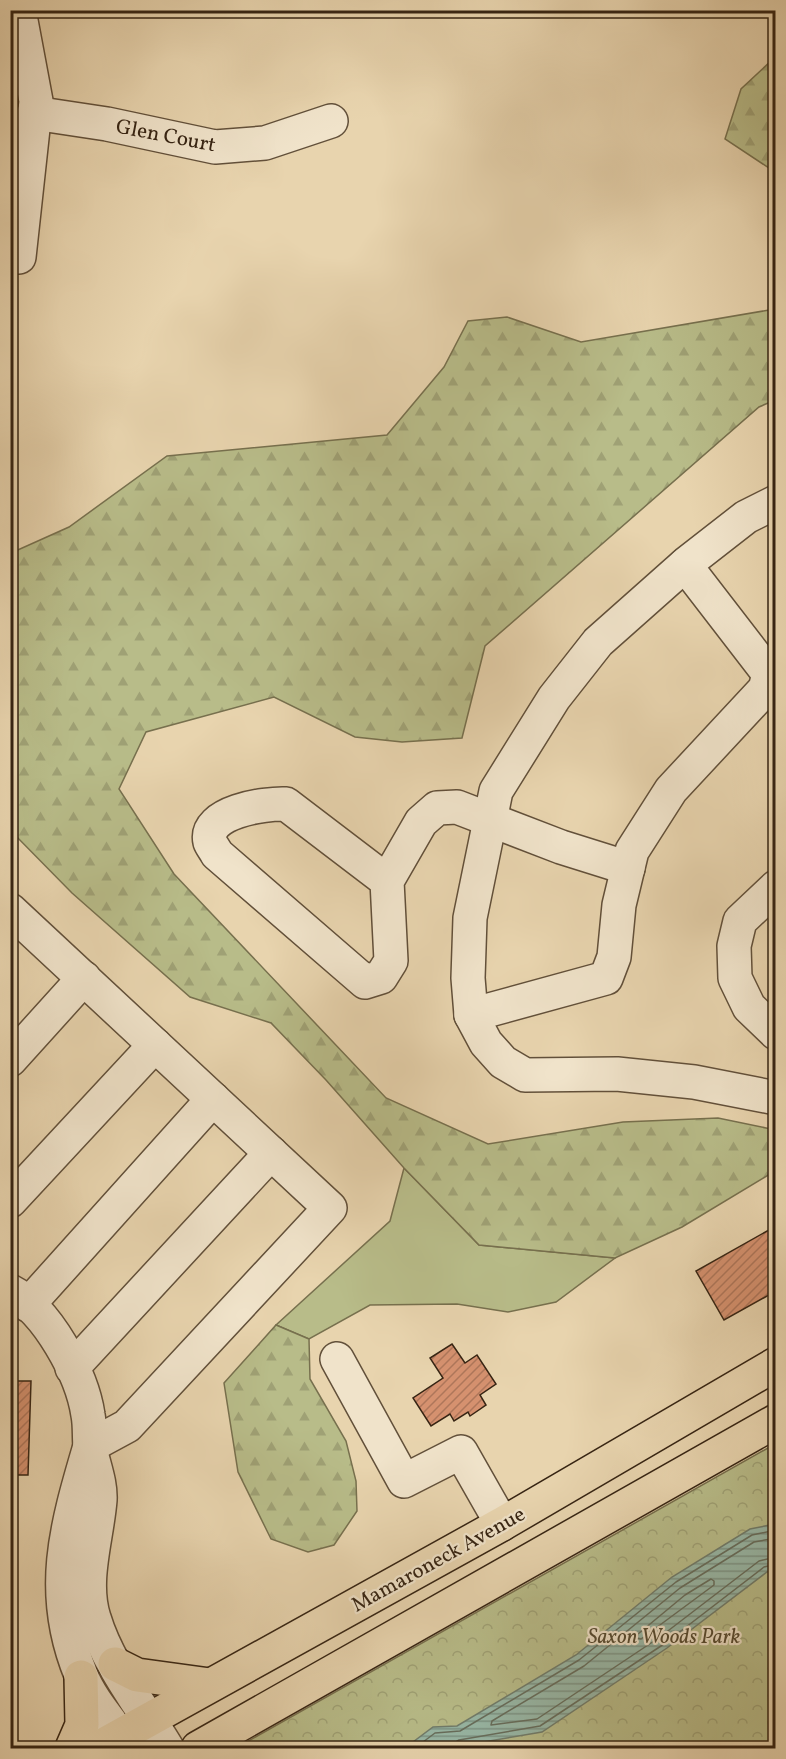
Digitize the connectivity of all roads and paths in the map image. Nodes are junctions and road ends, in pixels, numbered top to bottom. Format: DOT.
graph roads {
  1 [pos="19,10"];
  2 [pos="34,113"];
  3 [pos="331,122"];
  4 [pos="19,256"];
  5 [pos="776,502"];
  6 [pos="693,559"];
  7 [pos="776,651"];
  8 [pos="490,820"];
  9 [pos="628,868"];
  10 [pos="387,880"];
  11 [pos="776,887"];
  12 [pos="13,917"];
  13 [pos="84,978"];
  14 [pos="471,1015"];
  15 [pos="776,1033"];
  16 [pos="155,1045"];
  17 [pos="10,1060"];
  18 [pos="776,1098"];
  19 [pos="213,1099"];
  20 [pos="271,1153"];
  21 [pos="10,1201"];
  22 [pos="19,1298"];
  23 [pos="337,1359"];
  24 [pos="776,1364"];
  25 [pos="72,1368"];
  26 [pos="776,1422"];
  27 [pos="90,1446"];
  28 [pos="502,1524"];
  29 [pos="115,1664"];
  30 [pos="81,1677"];
  31 [pos="210,1685"];
  32 [pos="150,1719"];
  33 [pos="116,1744"];
  34 [pos="72,1749"];
  35 [pos="167,1749"];
  36 [pos="198,1749"];
  1 -- 2 [label="street"];
  2 -- 3 [label="street, Glen Court"];
  2 -- 4 [label="street"];
  5 -- 6 [label="street"];
  6 -- 7 [label="street"];
  6 -- 8 [label="street"];
  6 -- 9 [label="street"];
  8 -- 9 [label="street"];
  8 -- 10 [label="street"];
  8 -- 14 [label="street"];
  9 -- 14 [label="street"];
  10 -- 10 [label="street"];
  11 -- 15 [label="street"];
  12 -- 13 [label="street"];
  13 -- 16 [label="street"];
  13 -- 17 [label="street"];
  14 -- 18 [label="street"];
  16 -- 19 [label="street"];
  16 -- 21 [label="street"];
  19 -- 20 [label="street"];
  19 -- 22 [label="street"];
  20 -- 25 [label="street"];
  20 -- 27 [label="street"];
  22 -- 25 [label="street"];
  23 -- 28 [label="street"];
  24 -- 28 [label="main road, Mamaroneck Avenue"];
  25 -- 27 [label="street"];
  26 -- 36 [label="main road"];
  27 -- 29 [label="street"];
  27 -- 30 [label="street"];
  28 -- 31 [label="main road, Mamaroneck Avenue"];
  29 -- 31 [label="main road"];
  29 -- 32 [label="street"];
  30 -- 33 [label="street"];
  30 -- 34 [label="main road"];
  31 -- 32 [label="main road, Mamaroneck Avenue"];
  32 -- 33 [label="main road, Mamaroneck Avenue"];
  32 -- 35 [label="street"];
}
